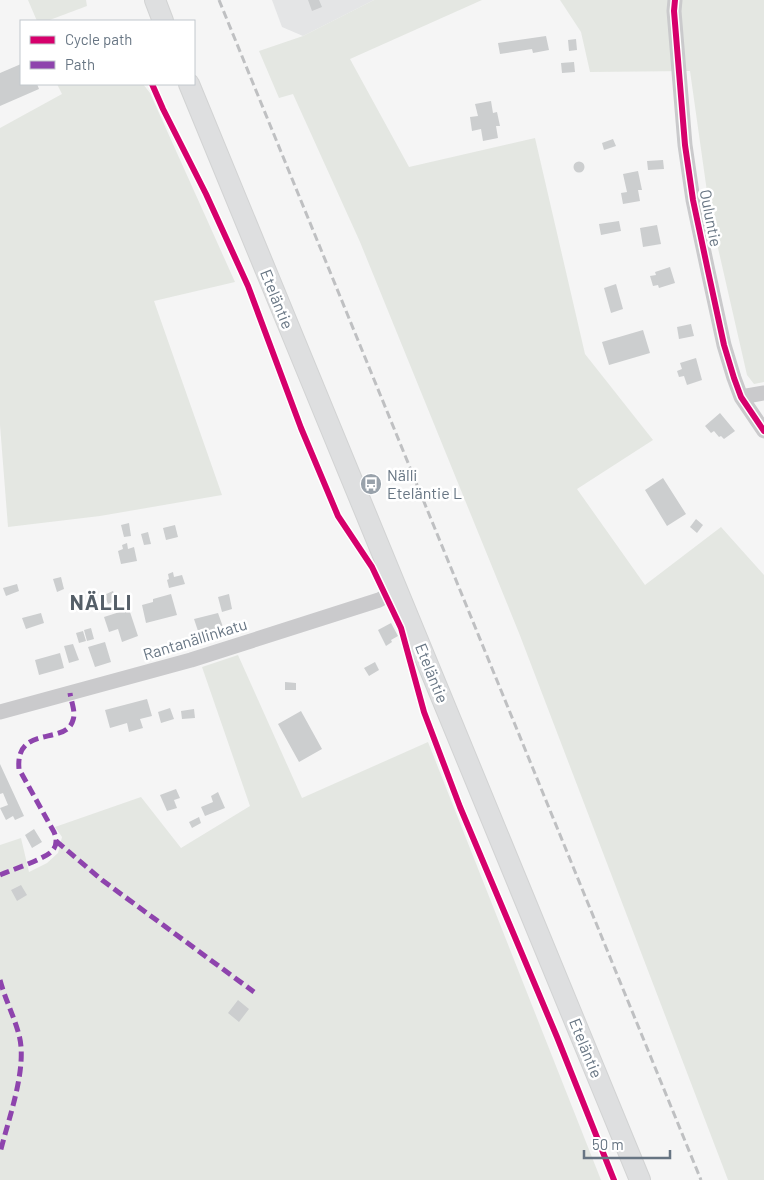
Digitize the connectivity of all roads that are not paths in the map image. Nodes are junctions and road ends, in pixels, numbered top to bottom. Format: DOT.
graph roads {
  1 [pos="155,0"];
  2 [pos="675,0"];
  3 [pos="163,20"];
  4 [pos="189,85"];
  5 [pos="764,393"];
  6 [pos="741,397"];
  7 [pos="764,431"];
  8 [pos="397,590"];
  9 [pos="0,712"];
  10 [pos="640,1180"];
  1 -- 3 [label="main road"];
  2 -- 6 [label="street, Ouluntie"];
  4 -- 8 [label="main road, Eteläntie"];
  5 -- 6 [label="street"];
  6 -- 7 [label="street, Ouluntie"];
  8 -- 9 [label="street, Rantanällinkatu"];
  8 -- 10 [label="main road, Eteläntie"];
}
